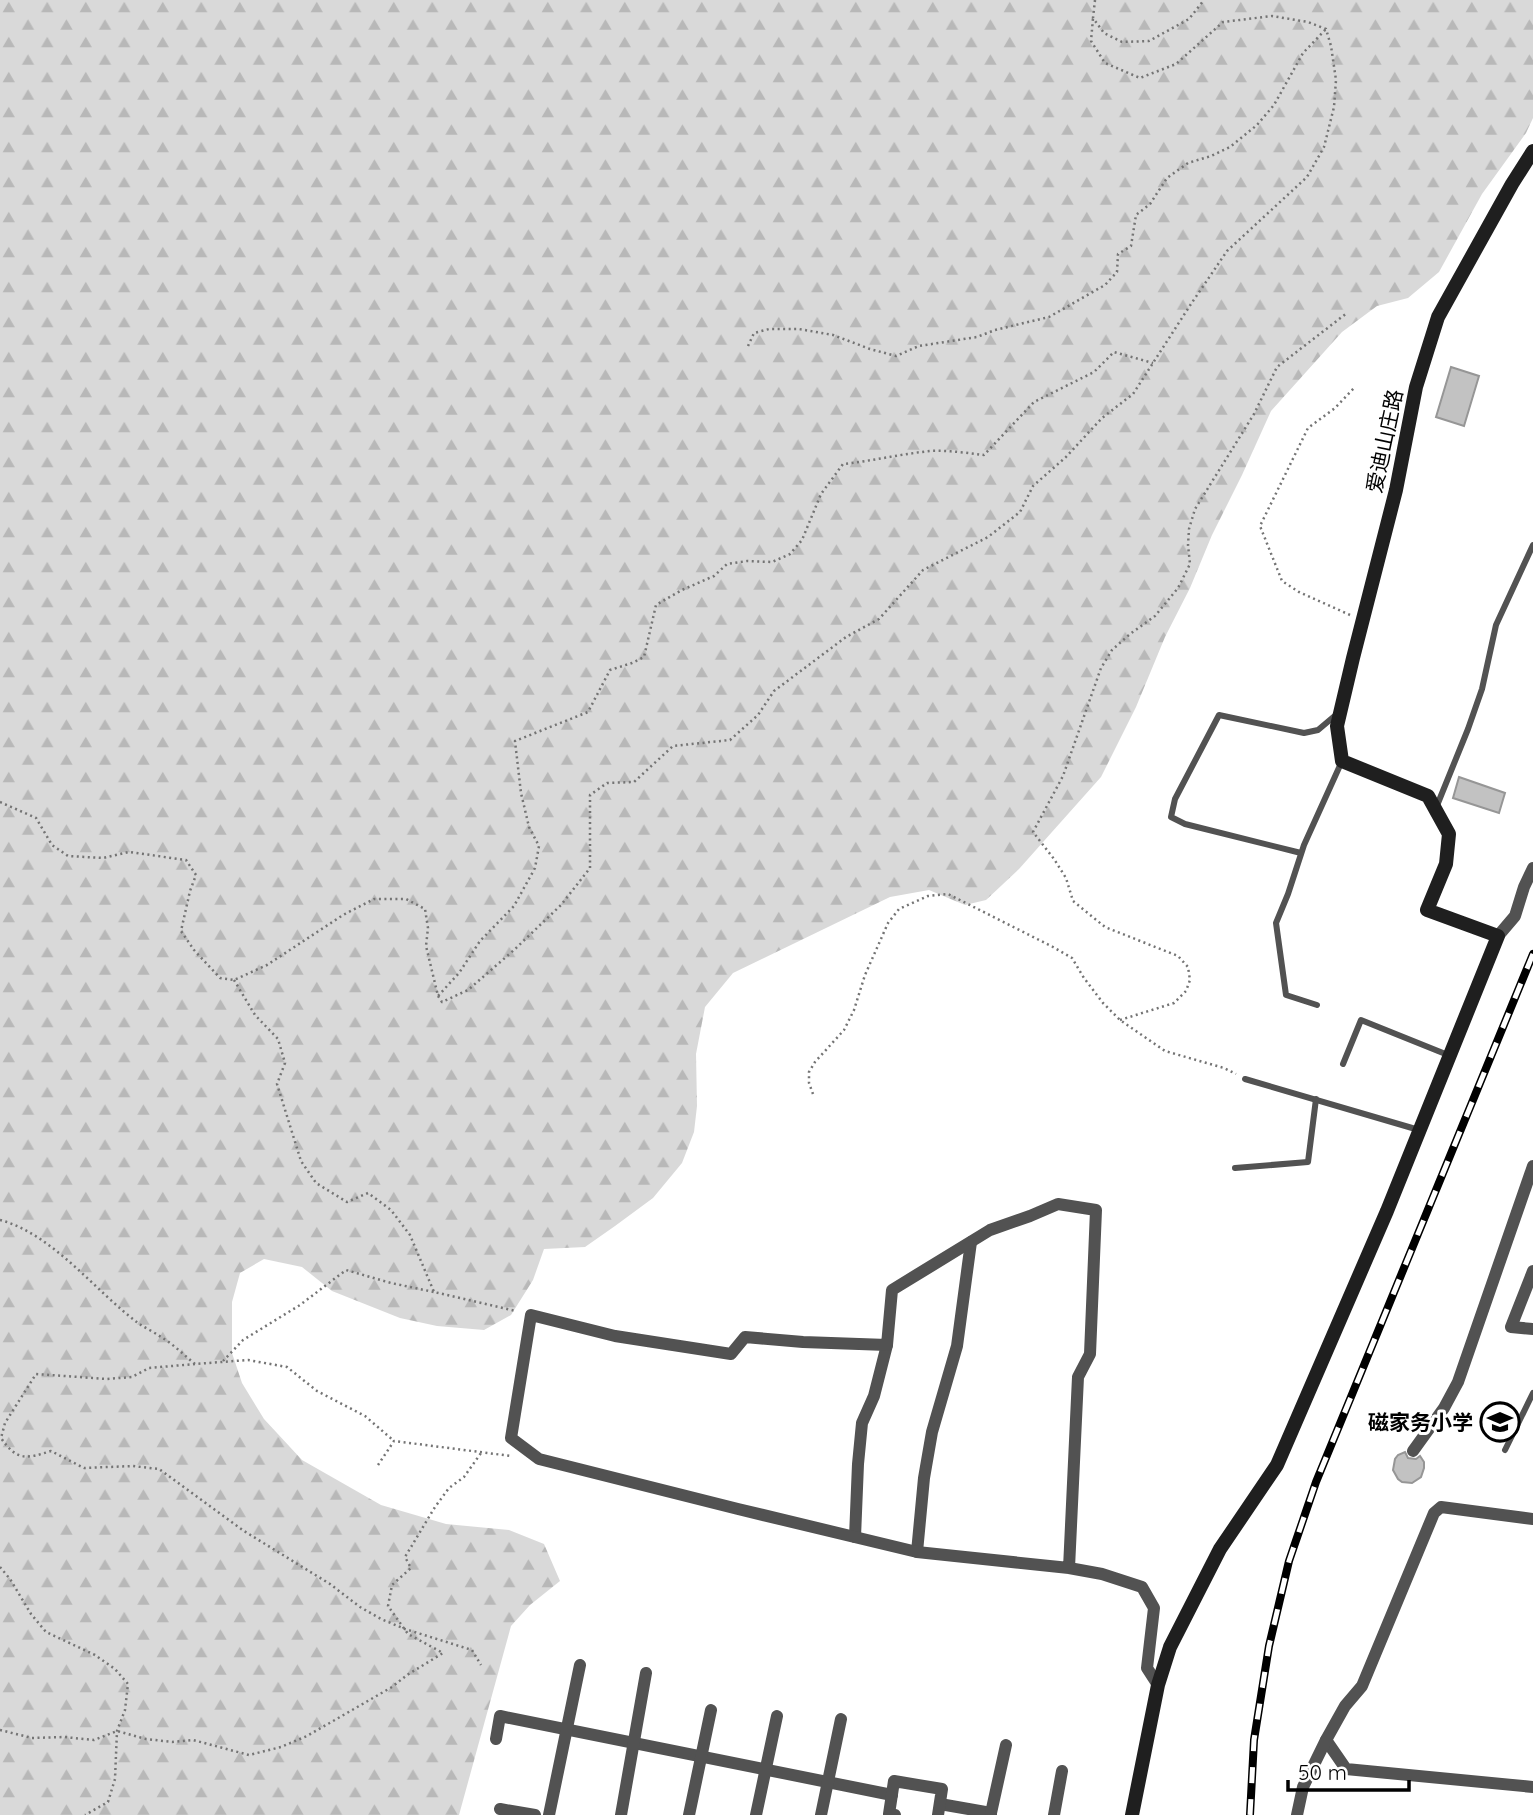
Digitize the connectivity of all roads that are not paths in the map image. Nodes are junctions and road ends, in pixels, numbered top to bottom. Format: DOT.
graph roads {
  1 [pos="1533,150"];
  2 [pos="1533,545"];
  3 [pos="1341,710"];
  4 [pos="1342,761"];
  5 [pos="1436,809"];
  6 [pos="1301,853"];
  7 [pos="1533,868"];
  8 [pos="1498,936"];
  9 [pos="1317,1004"];
  10 [pos="1450,1056"];
  11 [pos="1343,1064"];
  12 [pos="1245,1079"];
  13 [pos="1316,1099"];
  14 [pos="1419,1130"];
  15 [pos="1533,1167"];
  16 [pos="1236,1168"];
  17 [pos="971,1241"];
  18 [pos="1533,1271"];
  19 [pos="1533,1329"];
  20 [pos="887,1345"];
  21 [pos="1533,1393"];
  22 [pos="1505,1450"];
  23 [pos="1413,1451"];
  24 [pos="1533,1519"];
  25 [pos="855,1537"];
  26 [pos="917,1552"];
  27 [pos="1069,1568"];
  28 [pos="580,1665"];
  29 [pos="646,1673"];
  30 [pos="1158,1685"];
  31 [pos="711,1710"];
  32 [pos="777,1716"];
  33 [pos="841,1719"];
  34 [pos="567,1729"];
  35 [pos="496,1739"];
  36 [pos="1326,1740"];
  37 [pos="634,1742"];
  38 [pos="1006,1745"];
  39 [pos="701,1756"];
  40 [pos="765,1769"];
  41 [pos="1062,1771"];
  42 [pos="828,1782"];
  43 [pos="1533,1787"];
  44 [pos="892,1795"];
  45 [pos="500,1808"];
  46 [pos="939,1810"];
  47 [pos="991,1814"];
  48 [pos="535,1815"];
  49 [pos="550,1815"];
  50 [pos="621,1815"];
  51 [pos="689,1815"];
  52 [pos="756,1815"];
  53 [pos="821,1815"];
  54 [pos="895,1815"];
  55 [pos="1054,1815"];
  56 [pos="1132,1815"];
  57 [pos="1297,1815"];
  1 -- 3 [label="street, 爱迪山庄路"];
  2 -- 5 [label="lane"];
  3 -- 4 [label="street, 爱迪山庄路"];
  3 -- 6 [label="lane"];
  4 -- 5 [label="street"];
  4 -- 6 [label="lane"];
  5 -- 8 [label="street"];
  6 -- 9 [label="lane"];
  7 -- 8 [label="street"];
  8 -- 10 [label="street"];
  10 -- 11 [label="lane"];
  10 -- 14 [label="street"];
  12 -- 13 [label="lane"];
  13 -- 14 [label="lane"];
  13 -- 16 [label="lane"];
  14 -- 30 [label="street"];
  15 -- 23 [label="street"];
  17 -- 20 [label="street"];
  17 -- 26 [label="street"];
  17 -- 27 [label="street"];
  18 -- 19 [label="street"];
  20 -- 25 [label="street"];
  20 -- 25 [label="street"];
  21 -- 22 [label="lane"];
  24 -- 36 [label="street"];
  25 -- 26 [label="street"];
  26 -- 27 [label="street"];
  27 -- 30 [label="street"];
  28 -- 34 [label="street"];
  29 -- 37 [label="street"];
  30 -- 56 [label="street"];
  31 -- 39 [label="street"];
  32 -- 40 [label="street"];
  33 -- 42 [label="street"];
  34 -- 35 [label="street"];
  34 -- 37 [label="street"];
  34 -- 49 [label="street"];
  36 -- 43 [label="street"];
  36 -- 57 [label="street"];
  37 -- 39 [label="street"];
  37 -- 50 [label="street"];
  38 -- 47 [label="street"];
  39 -- 40 [label="street"];
  39 -- 51 [label="street"];
  40 -- 42 [label="street"];
  40 -- 52 [label="street"];
  41 -- 55 [label="street"];
  42 -- 44 [label="street"];
  42 -- 53 [label="street"];
  44 -- 46 [label="street"];
  44 -- 54 [label="street"];
  45 -- 48 [label="street"];
  46 -- 47 [label="street"];
}
